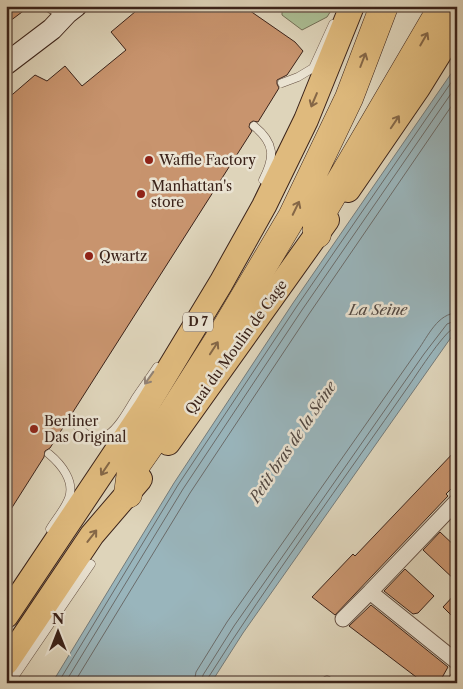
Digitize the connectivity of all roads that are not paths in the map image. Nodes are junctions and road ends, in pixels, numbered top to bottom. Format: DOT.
graph roads {
  1 [pos="351,6"];
  2 [pos="384,6"];
  3 [pos="443,6"];
  4 [pos="65,8"];
  5 [pos="457,25"];
  6 [pos="6,49"];
  7 [pos="6,64"];
  8 [pos="282,83"];
  9 [pos="254,126"];
  10 [pos="258,192"];
  11 [pos="242,227"];
  12 [pos="317,234"];
  13 [pos="221,284"];
  14 [pos="176,341"];
  15 [pos="160,363"];
  16 [pos="74,422"];
  17 [pos="49,454"];
  18 [pos="128,494"];
  19 [pos="457,501"];
  20 [pos="46,536"];
  21 [pos="34,559"];
  22 [pos="91,564"];
  23 [pos="370,592"];
  24 [pos="11,609"];
  25 [pos="342,619"];
  26 [pos="457,662"];
  27 [pos="6,663"];
  28 [pos="457,676"];
  29 [pos="10,683"];
  30 [pos="453,683"];
  1 -- 8 [label="lane"];
  1 -- 13 [label="main road, D 7, one-way"];
  18 -- 2 [label="highway, one-way"];
  12 -- 3 [label="highway, one-way"];
  4 -- 6 [label="main road"];
  4 -- 7 [label="main road"];
  12 -- 5 [label="main road, Quai du Moulin de Cage, one-way"];
  9 -- 10 [label="lane"];
  11 -- 13 [label="lane"];
  12 -- 18 [label="main road, Quai du Moulin de Cage"];
  13 -- 14 [label="lane"];
  13 -- 24 [label="main road, D 7, one-way"];
  15 -- 16 [label="lane, one-way"];
  17 -- 20 [label="lane"];
  27 -- 18 [label="main road, Quai du Moulin de Cage, one-way"];
  19 -- 23 [label="street"];
  21 -- 24 [label="lane"];
  22 -- 29 [label="lane"];
  23 -- 25 [label="street"];
  23 -- 26 [label="street"];
  28 -- 30 [label="street"];
}
